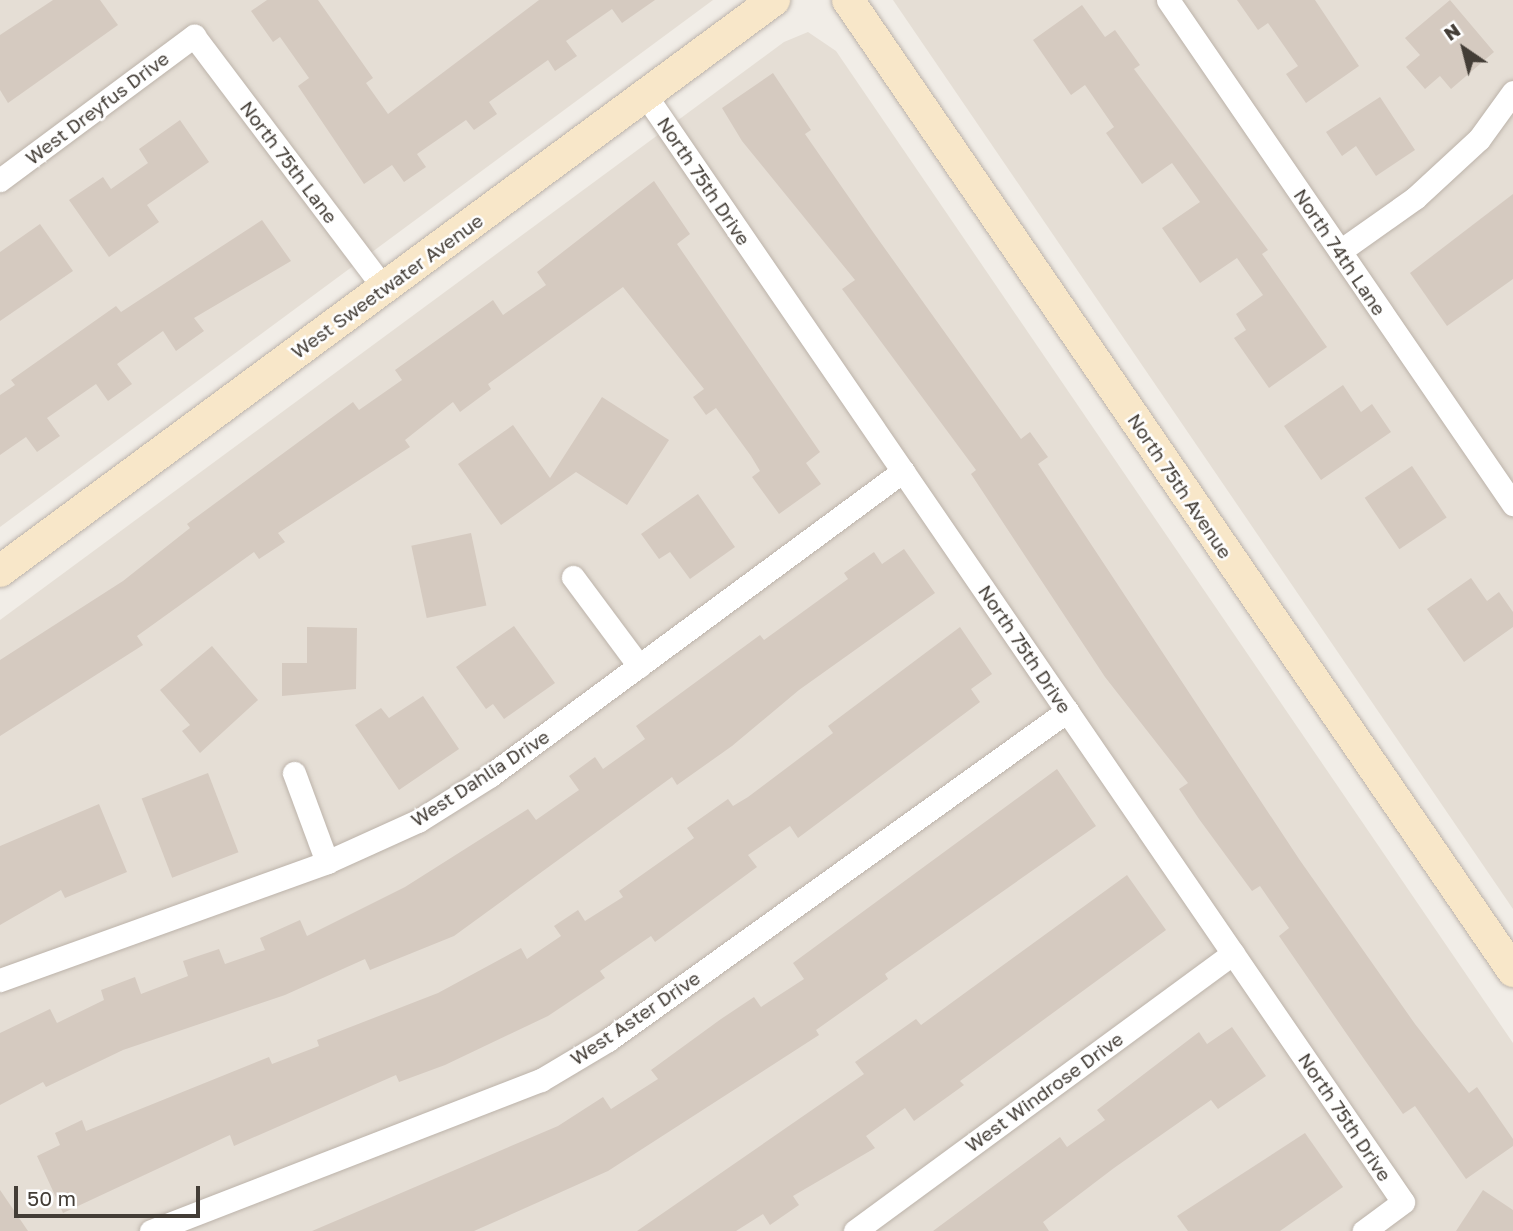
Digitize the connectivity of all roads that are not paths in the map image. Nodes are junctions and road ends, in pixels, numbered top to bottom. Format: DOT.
graph roads {
  1 [pos="774,0"];
  2 [pos="848,0"];
  3 [pos="1168,0"];
  4 [pos="194,36"];
  5 [pos="1513,92"];
  6 [pos="646,96"];
  7 [pos="0,180"];
  8 [pos="1340,251"];
  9 [pos="384,288"];
  10 [pos="903,471"];
  11 [pos="1513,503"];
  12 [pos="0,571"];
  13 [pos="573,578"];
  14 [pos="639,666"];
  15 [pos="1067,711"];
  16 [pos="294,773"];
  17 [pos="327,862"];
  18 [pos="1233,953"];
  19 [pos="1513,971"];
  20 [pos="0,980"];
  21 [pos="151,1231"];
  22 [pos="855,1231"];
  23 [pos="1364,1231"];
  1 -- 6 [label="main road, West Sweetwater Avenue"];
  2 -- 19 [label="main road, North 75th Avenue"];
  3 -- 8 [label="street, North 74th Lane"];
  4 -- 7 [label="street, West Dreyfus Drive"];
  4 -- 9 [label="street, North 75th Lane"];
  5 -- 8 [label="street"];
  6 -- 9 [label="main road, West Sweetwater Avenue"];
  6 -- 10 [label="street, North 75th Drive"];
  8 -- 11 [label="street, North 74th Lane"];
  9 -- 12 [label="main road, West Sweetwater Avenue"];
  10 -- 14 [label="street, West Dahlia Drive"];
  10 -- 15 [label="street, North 75th Drive"];
  13 -- 14 [label="street"];
  14 -- 17 [label="street, West Dahlia Drive"];
  15 -- 18 [label="street, North 75th Drive"];
  15 -- 21 [label="street, West Aster Drive"];
  16 -- 17 [label="street"];
  17 -- 20 [label="street, West Dahlia Drive"];
  18 -- 22 [label="street, West Windrose Drive"];
  18 -- 23 [label="street, North 75th Drive"];
}
